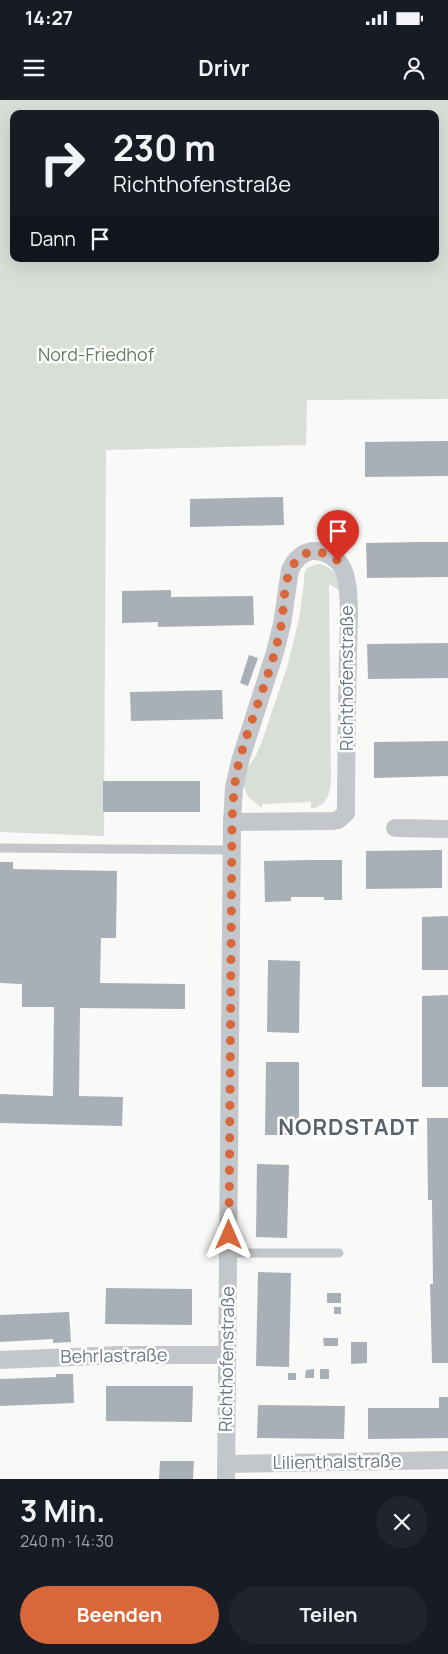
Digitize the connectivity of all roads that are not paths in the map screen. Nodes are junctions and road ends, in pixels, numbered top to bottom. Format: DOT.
graph roads {
  1 [pos="232,822"];
  2 [pos="395,828"];
  3 [pos="448,829"];
  4 [pos="0,848"];
  5 [pos="232,850"];
  6 [pos="229,1253"];
  7 [pos="339,1253"];
  8 [pos="227,1355"];
  9 [pos="0,1360"];
  10 [pos="448,1460"];
  11 [pos="226,1471"];
  1 -- 1 [label="street, Richthofenstraße"];
  1 -- 5 [label="street, Richthofenstraße"];
  2 -- 3 [label="street"];
  4 -- 5 [label="lane"];
  5 -- 6 [label="street, Richthofenstraße"];
  6 -- 7 [label="lane"];
  6 -- 8 [label="street, Richthofenstraße"];
  8 -- 9 [label="street, Behrlastraße"];
  8 -- 11 [label="street, Richthofenstraße"];
  10 -- 11 [label="street, Lilienthalstraße"];
}
